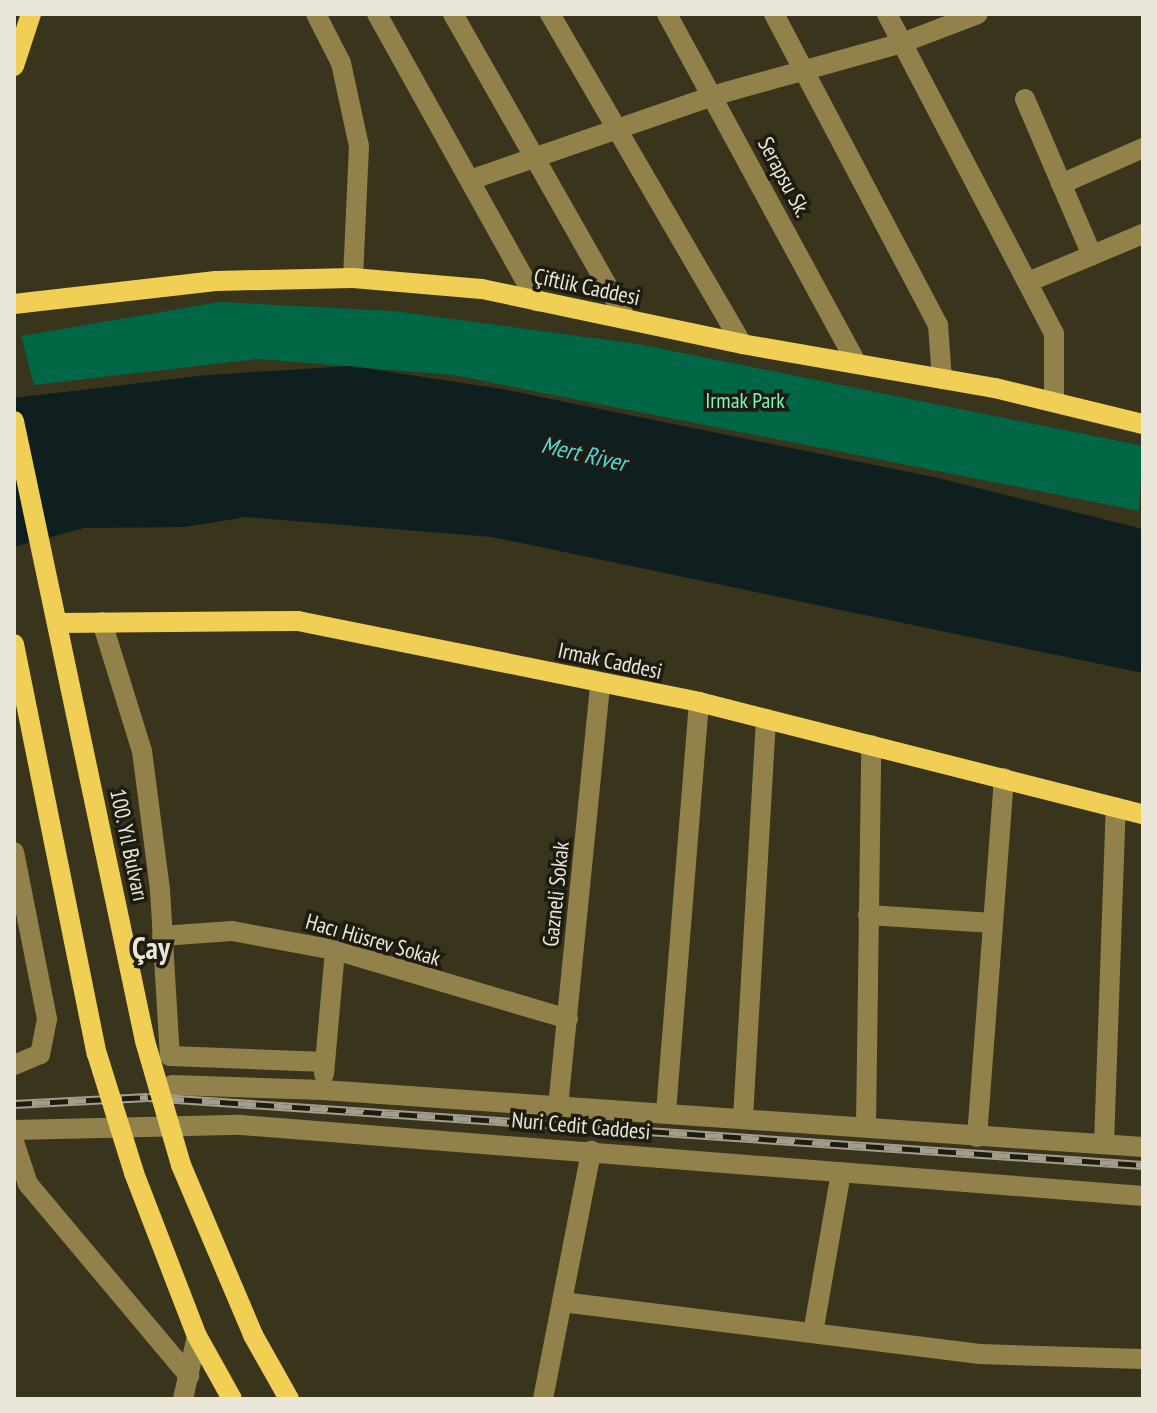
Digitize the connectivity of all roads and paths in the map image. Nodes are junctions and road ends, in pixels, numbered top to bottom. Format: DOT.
graph roads {
  1 [pos="31,14"];
  2 [pos="316,14"];
  3 [pos="377,14"];
  4 [pos="453,14"];
  5 [pos="550,14"];
  6 [pos="667,14"];
  7 [pos="774,14"];
  8 [pos="887,14"];
  9 [pos="978,14"];
  10 [pos="902,43"];
  11 [pos="14,66"];
  12 [pos="803,68"];
  13 [pos="712,96"];
  14 [pos="1025,99"];
  15 [pos="616,128"];
  16 [pos="1143,148"];
  17 [pos="535,159"];
  18 [pos="470,180"];
  19 [pos="1061,184"];
  20 [pos="1143,234"];
  21 [pos="1092,255"];
  22 [pos="353,278"];
  23 [pos="1028,282"];
  24 [pos="537,301"];
  25 [pos="14,304"];
  26 [pos="626,319"];
  27 [pos="742,344"];
  28 [pos="857,364"];
  29 [pos="942,379"];
  30 [pos="1054,402"];
  31 [pos="14,421"];
  32 [pos="1143,424"];
  33 [pos="102,622"];
  34 [pos="59,623"];
  35 [pos="14,644"];
  36 [pos="600,686"];
  37 [pos="699,702"];
  38 [pos="766,719"];
  39 [pos="871,745"];
  40 [pos="1004,778"];
  41 [pos="1116,807"];
  42 [pos="1143,814"];
  43 [pos="14,852"];
  44 [pos="868,915"];
  45 [pos="993,923"];
  46 [pos="162,936"];
  47 [pos="335,950"];
  48 [pos="568,1019"];
  49 [pos="325,1062"];
  50 [pos="14,1065"];
  51 [pos="172,1085"];
  52 [pos="323,1090"];
  53 [pos="558,1107"];
  54 [pos="666,1112"];
  55 [pos="743,1118"];
  56 [pos="866,1126"];
  57 [pos="14,1130"];
  58 [pos="977,1137"];
  59 [pos="14,1142"];
  60 [pos="1104,1144"];
  61 [pos="1143,1147"];
  62 [pos="591,1151"];
  63 [pos="841,1172"];
  64 [pos="1143,1196"];
  65 [pos="562,1302"];
  66 [pos="813,1333"];
  67 [pos="197,1336"];
  68 [pos="1143,1359"];
  69 [pos="189,1376"];
  70 [pos="183,1399"];
  71 [pos="232,1399"];
  72 [pos="289,1399"];
  73 [pos="543,1399"];
  1 -- 11 [label="main road"];
  2 -- 22 [label="street"];
  3 -- 18 [label="street"];
  4 -- 17 [label="street"];
  5 -- 15 [label="street"];
  6 -- 13 [label="street, Serapsu Sk."];
  7 -- 12 [label="street"];
  8 -- 10 [label="street"];
  9 -- 10 [label="street"];
  10 -- 12 [label="street"];
  10 -- 23 [label="street"];
  12 -- 13 [label="street"];
  12 -- 29 [label="street"];
  13 -- 15 [label="street"];
  13 -- 28 [label="street, Serapsu Sk."];
  14 -- 19 [label="street"];
  15 -- 17 [label="street"];
  15 -- 27 [label="street"];
  16 -- 19 [label="street"];
  17 -- 18 [label="street"];
  17 -- 26 [label="street"];
  18 -- 24 [label="street"];
  19 -- 21 [label="street"];
  20 -- 21 [label="street"];
  21 -- 23 [label="street"];
  22 -- 24 [label="main road, Çiftlik Caddesi"];
  22 -- 25 [label="main road, Çiftlik Caddesi"];
  23 -- 30 [label="street"];
  24 -- 26 [label="main road, Çiftlik Caddesi"];
  26 -- 27 [label="main road, Çiftlik Caddesi"];
  27 -- 28 [label="main road, Çiftlik Caddesi"];
  28 -- 29 [label="main road, Çiftlik Caddesi"];
  29 -- 30 [label="main road, Çiftlik Caddesi"];
  30 -- 32 [label="main road, Çiftlik Caddesi"];
  31 -- 34 [label="main road, 100. Yıl Bulvarı"];
  33 -- 34 [label="main road, Irmak Caddesi"];
  33 -- 36 [label="main road, Irmak Caddesi"];
  33 -- 46 [label="street"];
  34 -- 72 [label="main road, 100. Yıl Bulvarı, bridge"];
  35 -- 67 [label="main road, bridge"];
  36 -- 37 [label="main road, Irmak Caddesi"];
  36 -- 48 [label="street, Gazneli Sokak"];
  37 -- 38 [label="main road, Irmak Caddesi"];
  37 -- 54 [label="street"];
  38 -- 39 [label="main road, Irmak Caddesi"];
  38 -- 55 [label="street"];
  39 -- 40 [label="main road, Irmak Caddesi"];
  39 -- 44 [label="street"];
  40 -- 41 [label="main road, Irmak Caddesi"];
  40 -- 45 [label="street"];
  41 -- 42 [label="main road, Irmak Caddesi"];
  41 -- 60 [label="street"];
  43 -- 50 [label="street"];
  44 -- 45 [label="street"];
  44 -- 56 [label="street"];
  45 -- 58 [label="street"];
  46 -- 47 [label="street, Hacı Hüsrev Sokak"];
  46 -- 49 [label="street"];
  47 -- 48 [label="street, Hacı Hüsrev Sokak"];
  47 -- 49 [label="street"];
  48 -- 53 [label="street, Gazneli Sokak"];
  49 -- 52 [label="street"];
  51 -- 52 [label="street, Nuri Cedit Caddesi"];
  52 -- 53 [label="street, Nuri Cedit Caddesi"];
  53 -- 54 [label="street, Nuri Cedit Caddesi"];
  54 -- 55 [label="street, Nuri Cedit Caddesi"];
  55 -- 56 [label="street, Nuri Cedit Caddesi"];
  56 -- 58 [label="street, Nuri Cedit Caddesi"];
  57 -- 62 [label="street, Nuri Cedit Caddesi"];
  58 -- 60 [label="street, Nuri Cedit Caddesi"];
  59 -- 69 [label="street"];
  60 -- 61 [label="street, Nuri Cedit Caddesi"];
  62 -- 63 [label="street, Nuri Cedit Caddesi"];
  62 -- 65 [label="street"];
  63 -- 64 [label="street, Nuri Cedit Caddesi"];
  63 -- 66 [label="street"];
  65 -- 66 [label="street"];
  65 -- 73 [label="street"];
  66 -- 68 [label="street"];
  67 -- 69 [label="street"];
  67 -- 71 [label="main road"];
  69 -- 70 [label="street"];
}
